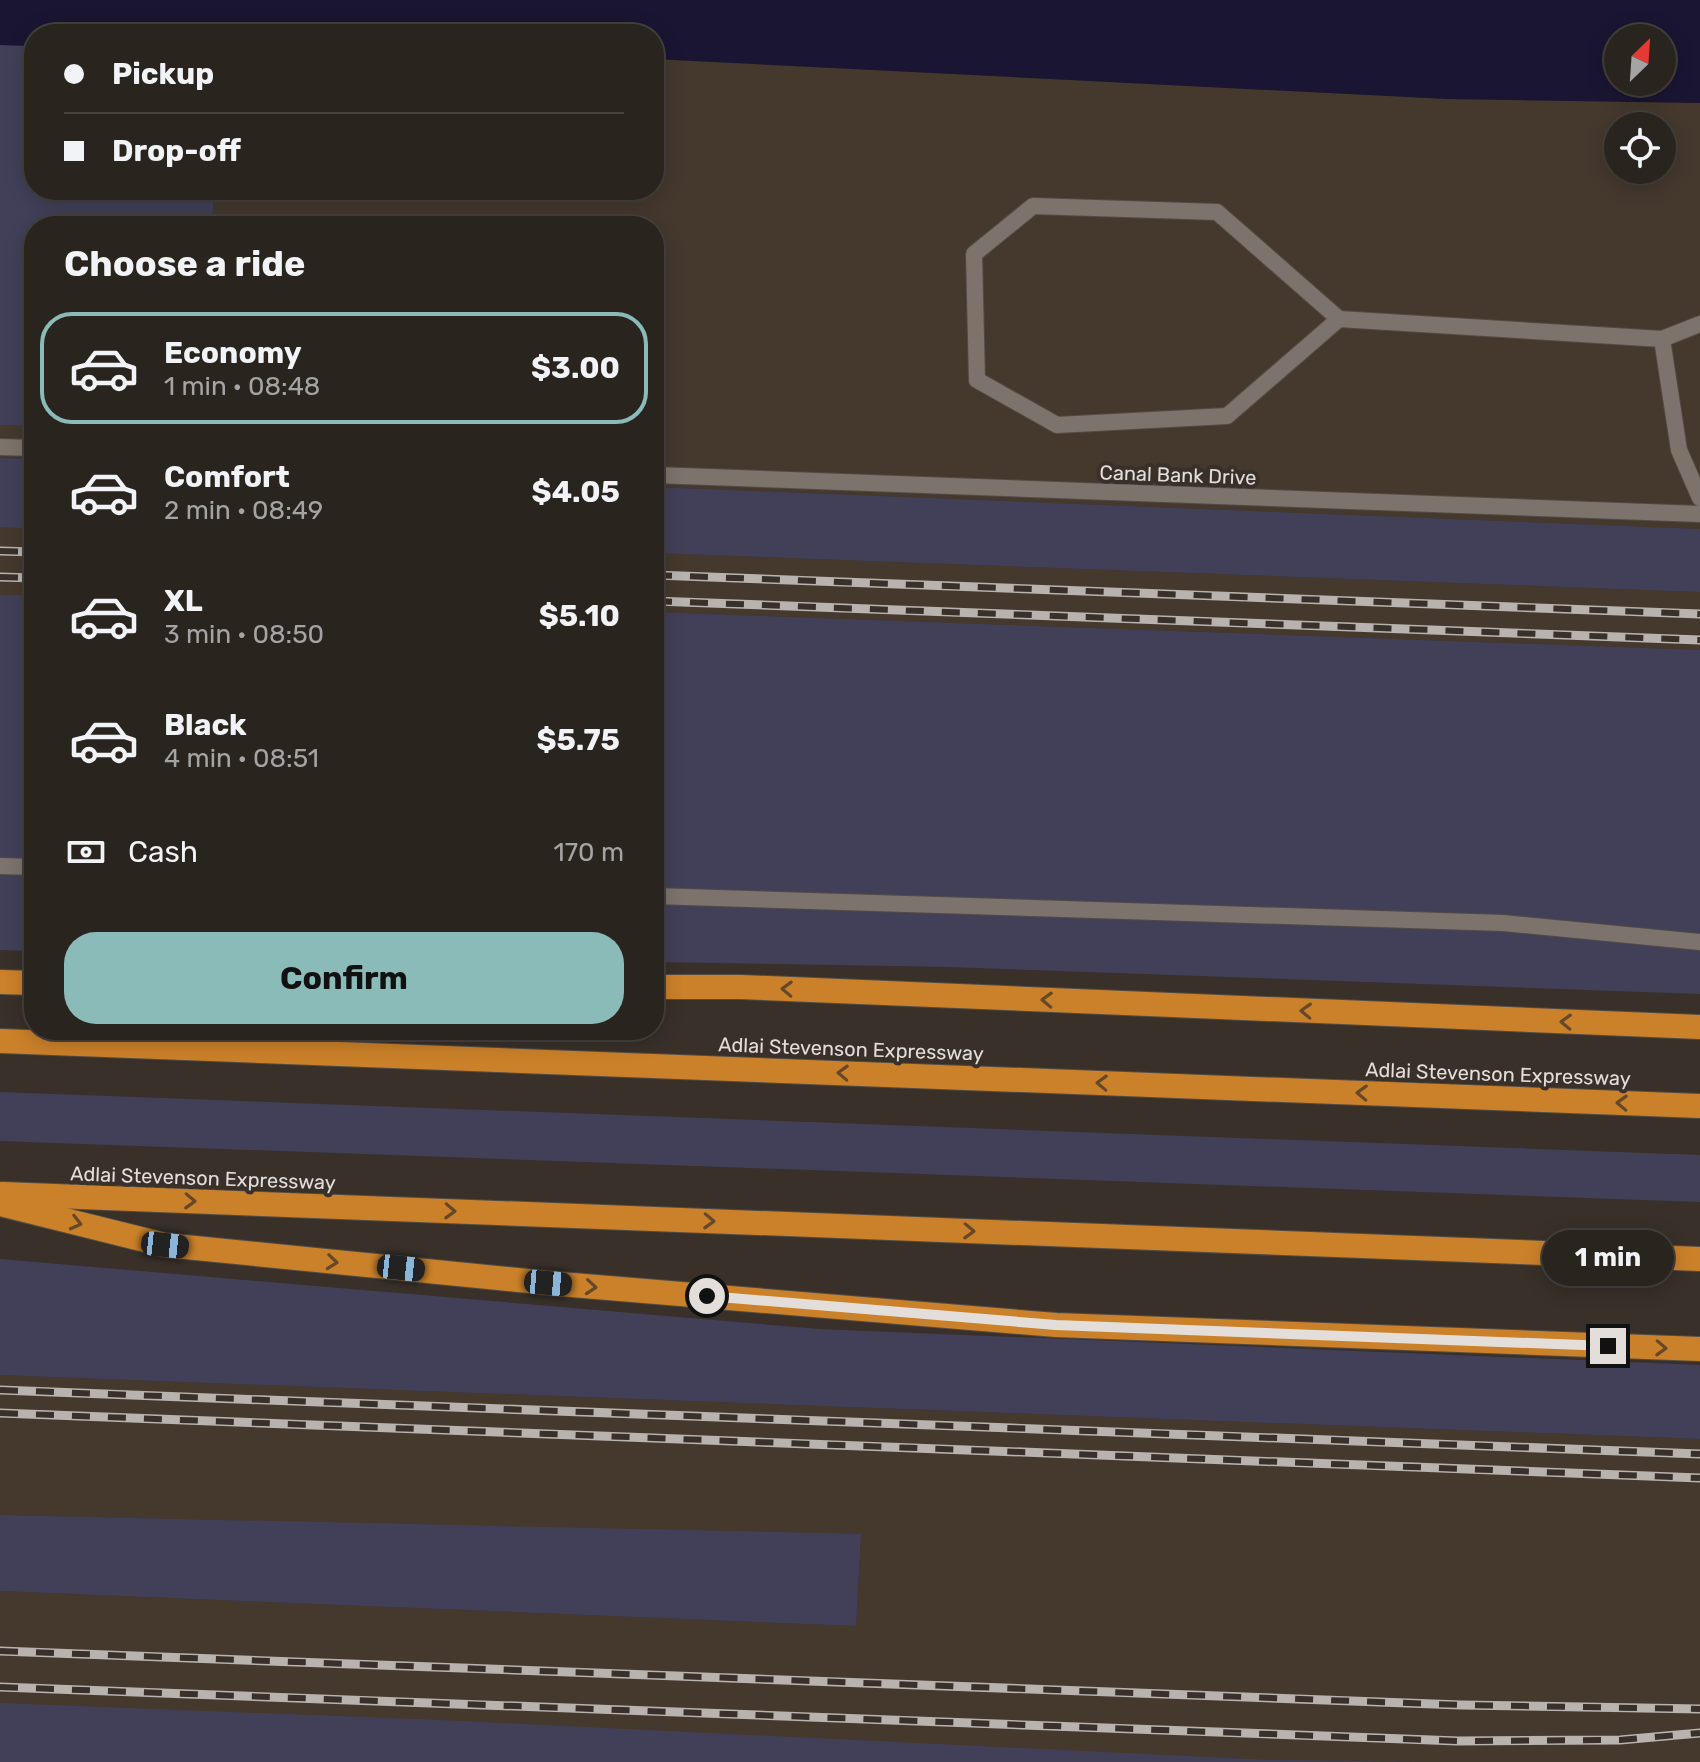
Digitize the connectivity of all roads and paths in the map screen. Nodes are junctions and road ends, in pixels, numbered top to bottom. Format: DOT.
graph roads {
  1 [pos="1339,319"];
  2 [pos="1700,324"];
  3 [pos="1662,339"];
  4 [pos="0,447"];
  5 [pos="24,448"];
  6 [pos="664,475"];
  7 [pos="1700,498"];
  8 [pos="1700,514"];
  9 [pos="0,866"];
  10 [pos="24,867"];
  11 [pos="664,896"];
  12 [pos="1700,942"];
  13 [pos="0,982"];
  14 [pos="24,983"];
  15 [pos="664,987"];
  16 [pos="1700,1027"];
  17 [pos="0,1041"];
  18 [pos="1700,1106"];
  19 [pos="0,1194"];
  20 [pos="0,1204"];
  21 [pos="1700,1259"];
  22 [pos="1700,1349"];
  1 -- 1 [label="lane"];
  1 -- 3 [label="lane"];
  2 -- 3 [label="lane"];
  3 -- 7 [label="lane"];
  4 -- 5 [label="lane"];
  6 -- 8 [label="lane, Canal Bank Drive"];
  9 -- 10 [label="lane"];
  11 -- 12 [label="lane"];
  13 -- 14 [label="highway"];
  16 -- 15 [label="highway, one-way"];
  18 -- 17 [label="highway, Adlai Stevenson Expressway, one-way"];
  19 -- 21 [label="highway, Adlai Stevenson Expressway, one-way"];
  20 -- 22 [label="highway, one-way"];
}
